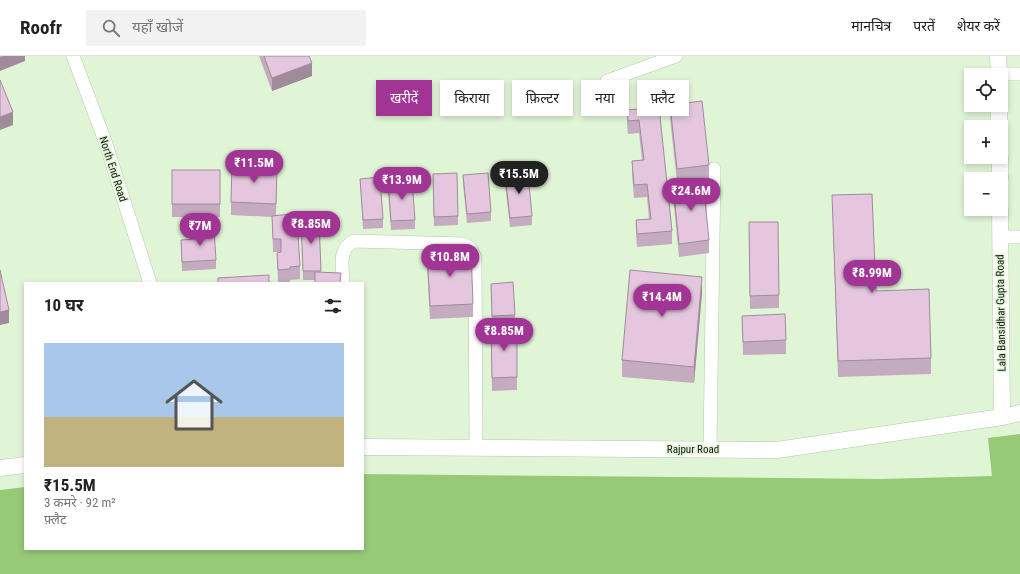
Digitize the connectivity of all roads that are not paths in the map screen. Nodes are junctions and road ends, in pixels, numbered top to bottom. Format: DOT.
graph roads {
  1 [pos="73,56"];
  2 [pos="676,56"];
  3 [pos="998,56"];
  4 [pos="999,68"];
  5 [pos="1020,74"];
  6 [pos="1008,75"];
  7 [pos="610,80"];
  8 [pos="714,169"];
  9 [pos="1000,216"];
  10 [pos="1000,237"];
  11 [pos="1020,237"];
  12 [pos="150,282"];
  13 [pos="343,282"];
  14 [pos="1020,414"];
  15 [pos="1002,417"];
  16 [pos="364,447"];
  17 [pos="476,448"];
  18 [pos="710,449"];
  19 [pos="24,465"];
  20 [pos="0,468"];
  1 -- 12 [label="street, North End Road"];
  2 -- 7 [label="street"];
  3 -- 4 [label="street"];
  5 -- 6 [label="street"];
  8 -- 18 [label="street"];
  9 -- 10 [label="street, Lala Bansidhar Gupta Road"];
  10 -- 11 [label="street"];
  10 -- 15 [label="street, Lala Bansidhar Gupta Road"];
  13 -- 17 [label="street"];
  14 -- 15 [label="street, Rajpur Road"];
  15 -- 18 [label="street, Rajpur Road"];
  16 -- 17 [label="street, Rajpur Road"];
  17 -- 18 [label="street, Rajpur Road"];
  19 -- 20 [label="street"];
}
